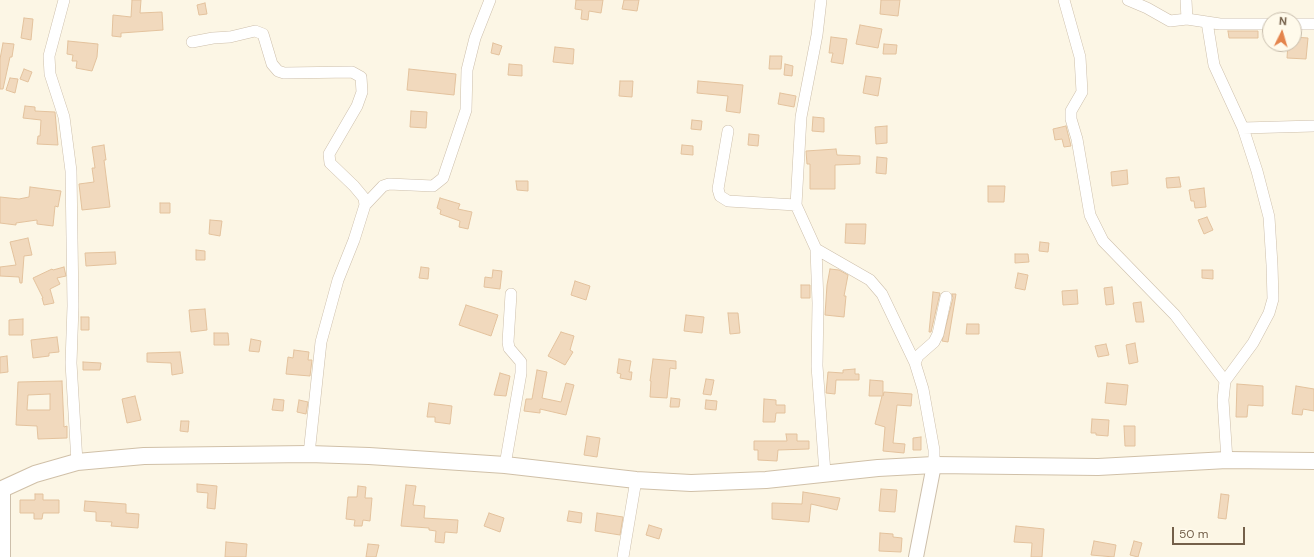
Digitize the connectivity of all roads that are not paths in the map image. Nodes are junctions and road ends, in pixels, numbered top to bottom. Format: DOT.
graph roads {
  1 [pos="64,0"];
  2 [pos="490,0"];
  3 [pos="821,0"];
  4 [pos="1064,0"];
  5 [pos="1128,0"];
  6 [pos="1186,0"];
  7 [pos="1186,19"];
  8 [pos="1207,22"];
  9 [pos="1262,24"];
  10 [pos="1302,24"];
  11 [pos="1314,24"];
  12 [pos="192,42"];
  13 [pos="1314,126"];
  14 [pos="1243,128"];
  15 [pos="728,131"];
  16 [pos="365,205"];
  17 [pos="796,205"];
  18 [pos="816,249"];
  19 [pos="511,294"];
  20 [pos="946,297"];
  21 [pos="915,363"];
  22 [pos="1225,381"];
  23 [pos="309,454"];
  24 [pos="1226,460"];
  25 [pos="1314,461"];
  26 [pos="77,462"];
  27 [pos="505,465"];
  28 [pos="934,465"];
  29 [pos="825,473"];
  30 [pos="636,480"];
  31 [pos="2,490"];
  32 [pos="3,557"];
  33 [pos="623,557"];
  34 [pos="916,557"];
  1 -- 26 [label="street"];
  2 -- 16 [label="street"];
  3 -- 17 [label="street"];
  4 -- 22 [label="street"];
  5 -- 7 [label="street"];
  6 -- 7 [label="street"];
  7 -- 8 [label="street"];
  8 -- 9 [label="street"];
  8 -- 14 [label="street"];
  10 -- 11 [label="street"];
  12 -- 16 [label="street"];
  13 -- 14 [label="street"];
  14 -- 22 [label="street"];
  15 -- 17 [label="street"];
  16 -- 23 [label="street"];
  17 -- 18 [label="street"];
  18 -- 21 [label="street"];
  18 -- 29 [label="street"];
  19 -- 27 [label="street"];
  20 -- 21 [label="street"];
  21 -- 28 [label="street"];
  22 -- 24 [label="street"];
  23 -- 26 [label="main road"];
  23 -- 27 [label="main road"];
  24 -- 25 [label="main road"];
  24 -- 28 [label="main road"];
  26 -- 31 [label="main road"];
  27 -- 30 [label="main road"];
  28 -- 29 [label="main road"];
  28 -- 34 [label="street"];
  29 -- 30 [label="main road"];
  30 -- 33 [label="street"];
  31 -- 32 [label="street"];
}
